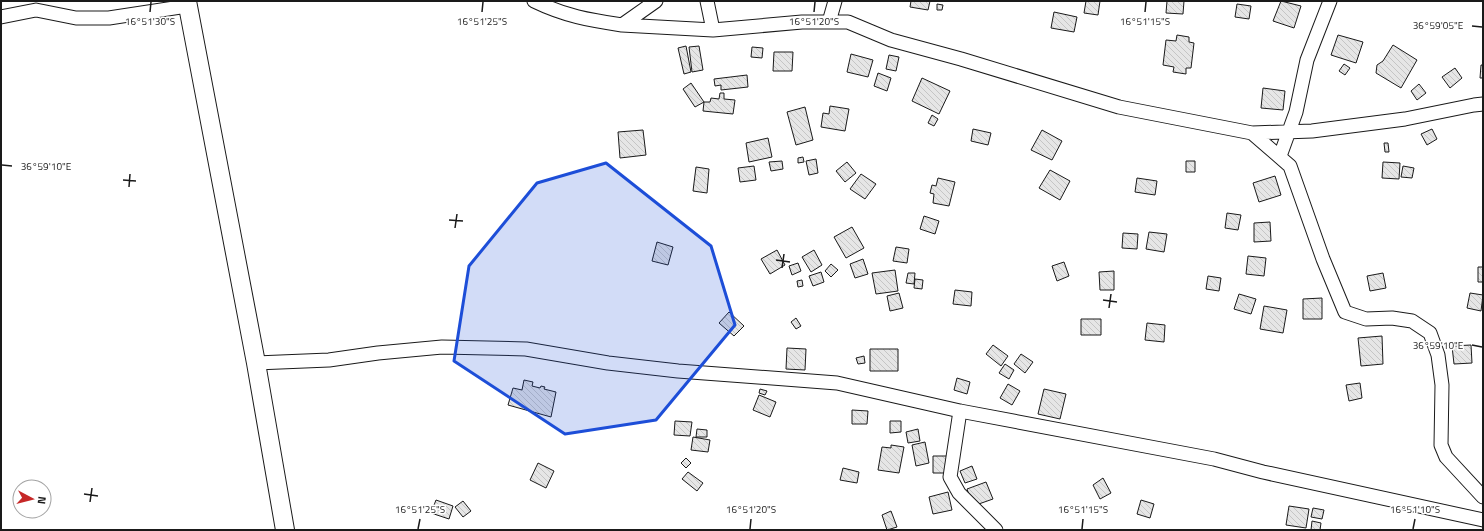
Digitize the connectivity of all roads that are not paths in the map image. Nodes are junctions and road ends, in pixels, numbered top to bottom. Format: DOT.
graph roads {
  1 [pos="534,1"];
  2 [pos="656,1"];
  3 [pos="707,1"];
  4 [pos="835,1"];
  5 [pos="1330,1"];
  6 [pos="187,4"];
  7 [pos="1,17"];
  8 [pos="829,22"];
  9 [pos="622,25"];
  10 [pos="713,30"];
  11 [pos="1483,104"];
  12 [pos="1252,133"];
  13 [pos="1287,133"];
  14 [pos="1280,156"];
  15 [pos="256,363"];
  16 [pos="960,411"];
  17 [pos="1483,497"];
  18 [pos="1483,520"];
  19 [pos="285,530"];
  20 [pos="996,530"];
  1 -- 9 [label="street"];
  2 -- 9 [label="street"];
  3 -- 10 [label="street"];
  4 -- 8 [label="street"];
  5 -- 13 [label="street"];
  6 -- 7 [label="street"];
  6 -- 15 [label="street"];
  8 -- 10 [label="street"];
  8 -- 12 [label="street"];
  9 -- 10 [label="street"];
  11 -- 13 [label="street"];
  12 -- 13 [label="street"];
  12 -- 14 [label="street"];
  13 -- 14 [label="street"];
  14 -- 17 [label="street"];
  15 -- 16 [label="street"];
  15 -- 19 [label="street"];
  16 -- 18 [label="street"];
  16 -- 20 [label="street"];
}
